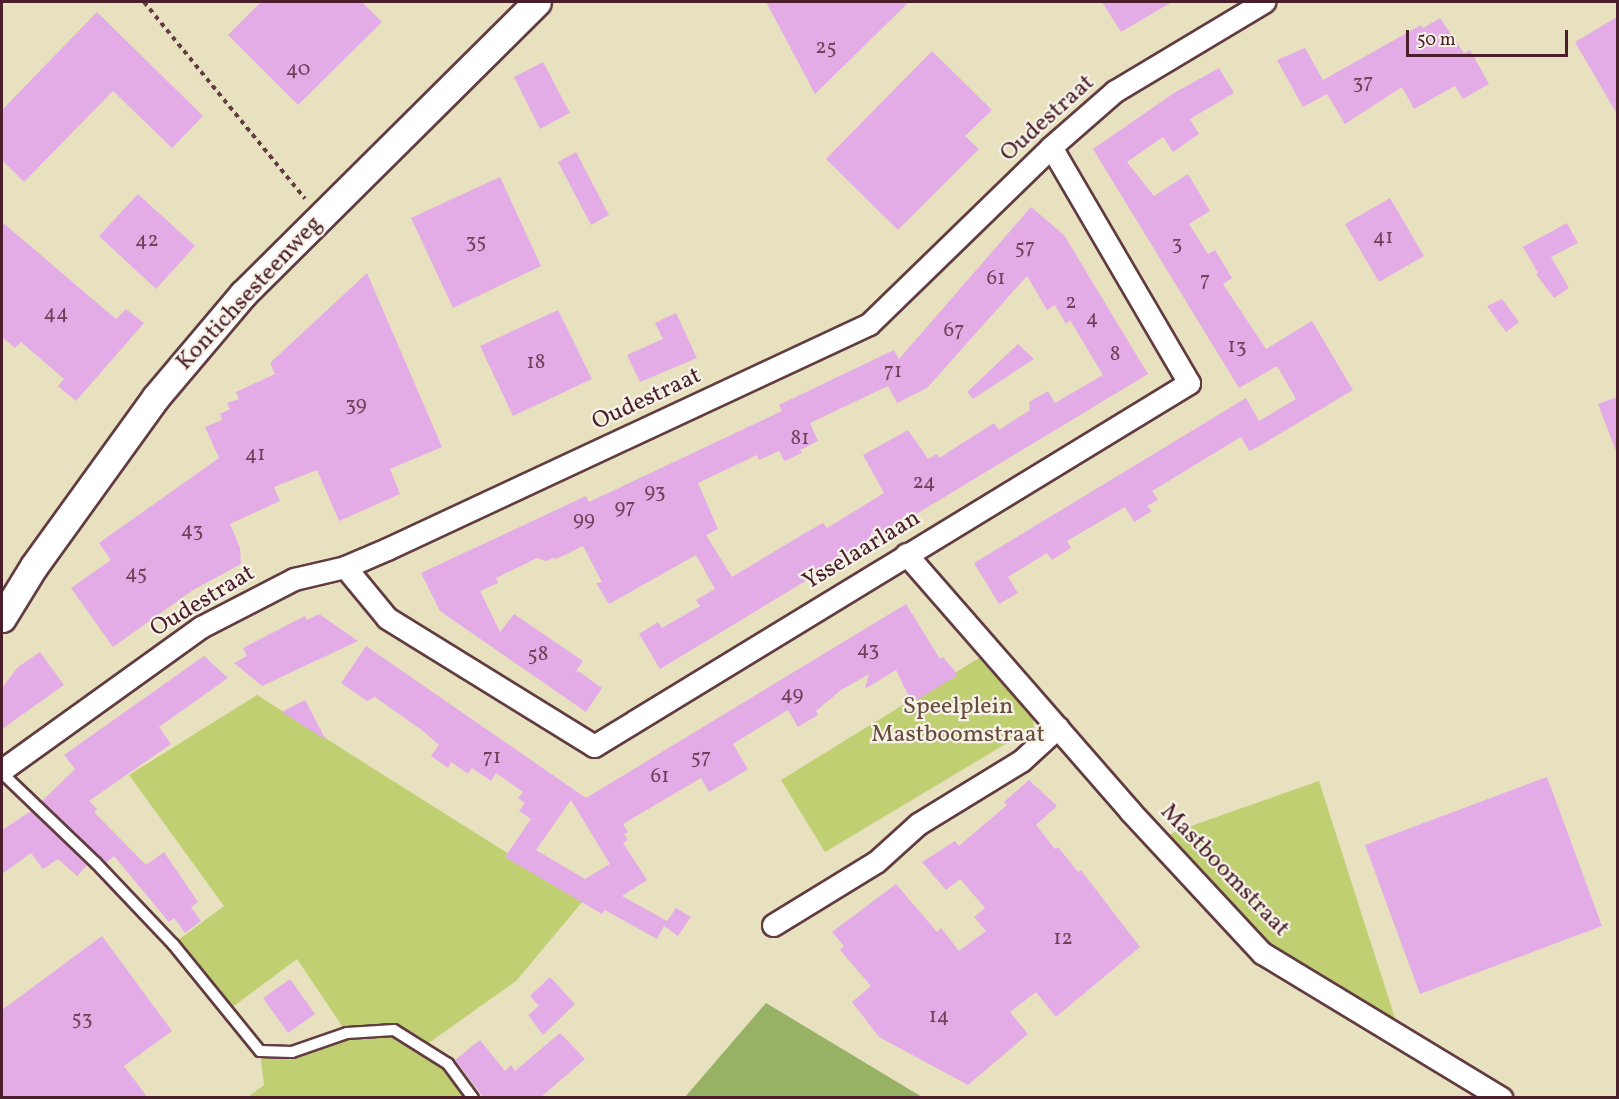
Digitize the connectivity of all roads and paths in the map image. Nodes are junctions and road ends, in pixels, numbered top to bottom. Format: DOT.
graph roads {
  1 [pos="144,2"];
  2 [pos="537,2"];
  3 [pos="1264,2"];
  4 [pos="1051,147"];
  5 [pos="322,216"];
  6 [pos="906,554"];
  7 [pos="345,567"];
  8 [pos="2,618"];
  9 [pos="1058,727"];
  10 [pos="2,771"];
  11 [pos="773,924"];
  12 [pos="473,1098"];
  13 [pos="1501,1098"];
  1 -- 5 [label="path"];
  2 -- 5 [label="street, Kontichsesteenweg"];
  3 -- 4 [label="street, Oudestraat"];
  4 -- 6 [label="street, Ysselaarlaan"];
  4 -- 7 [label="street, Oudestraat"];
  5 -- 8 [label="street, Kontichsesteenweg"];
  6 -- 7 [label="street, Ysselaarlaan"];
  6 -- 9 [label="street, Mastboomstraat"];
  7 -- 10 [label="street, Oudestraat"];
  9 -- 11 [label="street"];
  9 -- 13 [label="street, Mastboomstraat"];
  10 -- 12 [label="lane, Oudestraat"];
}
